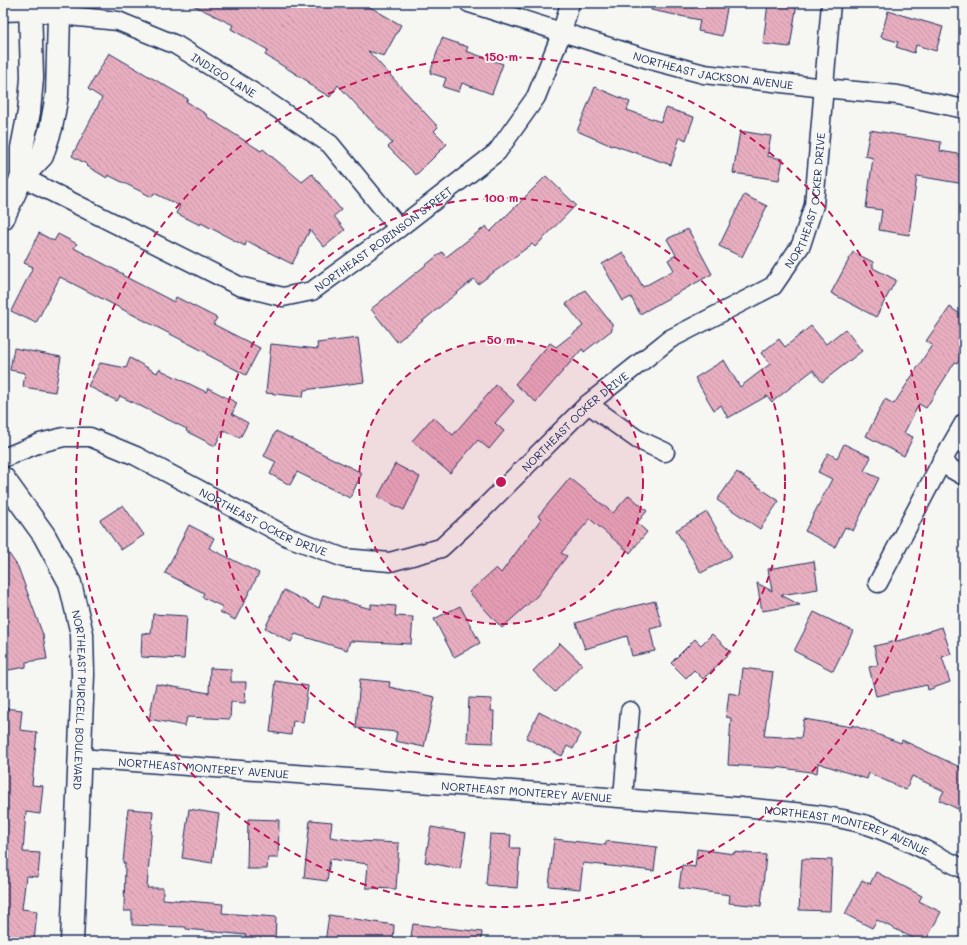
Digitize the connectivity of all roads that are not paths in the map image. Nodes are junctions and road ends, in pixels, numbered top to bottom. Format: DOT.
graph roads {
  1 [pos="469,3"];
  2 [pos="570,3"];
  3 [pos="831,3"];
  4 [pos="30,7"];
  5 [pos="58,9"];
  6 [pos="3,12"];
  7 [pos="562,32"];
  8 [pos="824,88"];
  9 [pos="964,109"];
  10 [pos="22,177"];
  11 [pos="3,218"];
  12 [pos="399,228"];
  13 [pos="588,404"];
  14 [pos="964,423"];
  15 [pos="665,452"];
  16 [pos="3,458"];
  17 [pos="941,463"];
  18 [pos="964,476"];
  19 [pos="3,478"];
  20 [pos="878,583"];
  21 [pos="630,711"];
  22 [pos="79,758"];
  23 [pos="623,798"];
  24 [pos="964,869"];
  25 [pos="72,942"];
  1 -- 7 [label="street, NORTHEAST JACKSON AVENUE"];
  2 -- 7 [label="street, NORTHEAST ROBINSON STREET"];
  3 -- 8 [label="street, NORTHEAST OCKER DRIVE"];
  4 -- 5 [label="street, INDIGO LANE"];
  4 -- 6 [label="street, INDIGO LANE"];
  4 -- 10 [label="street"];
  5 -- 10 [label="street"];
  5 -- 12 [label="street, INDIGO LANE"];
  7 -- 8 [label="street, NORTHEAST JACKSON AVENUE"];
  7 -- 12 [label="street, NORTHEAST ROBINSON STREET"];
  8 -- 9 [label="street, NORTHEAST JACKSON AVENUE"];
  8 -- 13 [label="street, NORTHEAST OCKER DRIVE"];
  10 -- 11 [label="street"];
  10 -- 12 [label="street, NORTHEAST ROBINSON STREET"];
  13 -- 15 [label="street"];
  13 -- 16 [label="street, NORTHEAST OCKER DRIVE"];
  14 -- 17 [label="street"];
  17 -- 18 [label="street"];
  17 -- 20 [label="street"];
  19 -- 22 [label="street, NORTHEAST PURCELL BOULEVARD"];
  21 -- 23 [label="street"];
  22 -- 23 [label="street, NORTHEAST MONTEREY AVENUE"];
  22 -- 25 [label="street, NORTHEAST PURCELL BOULEVARD"];
  23 -- 24 [label="street, NORTHEAST MONTEREY AVENUE"];
}
